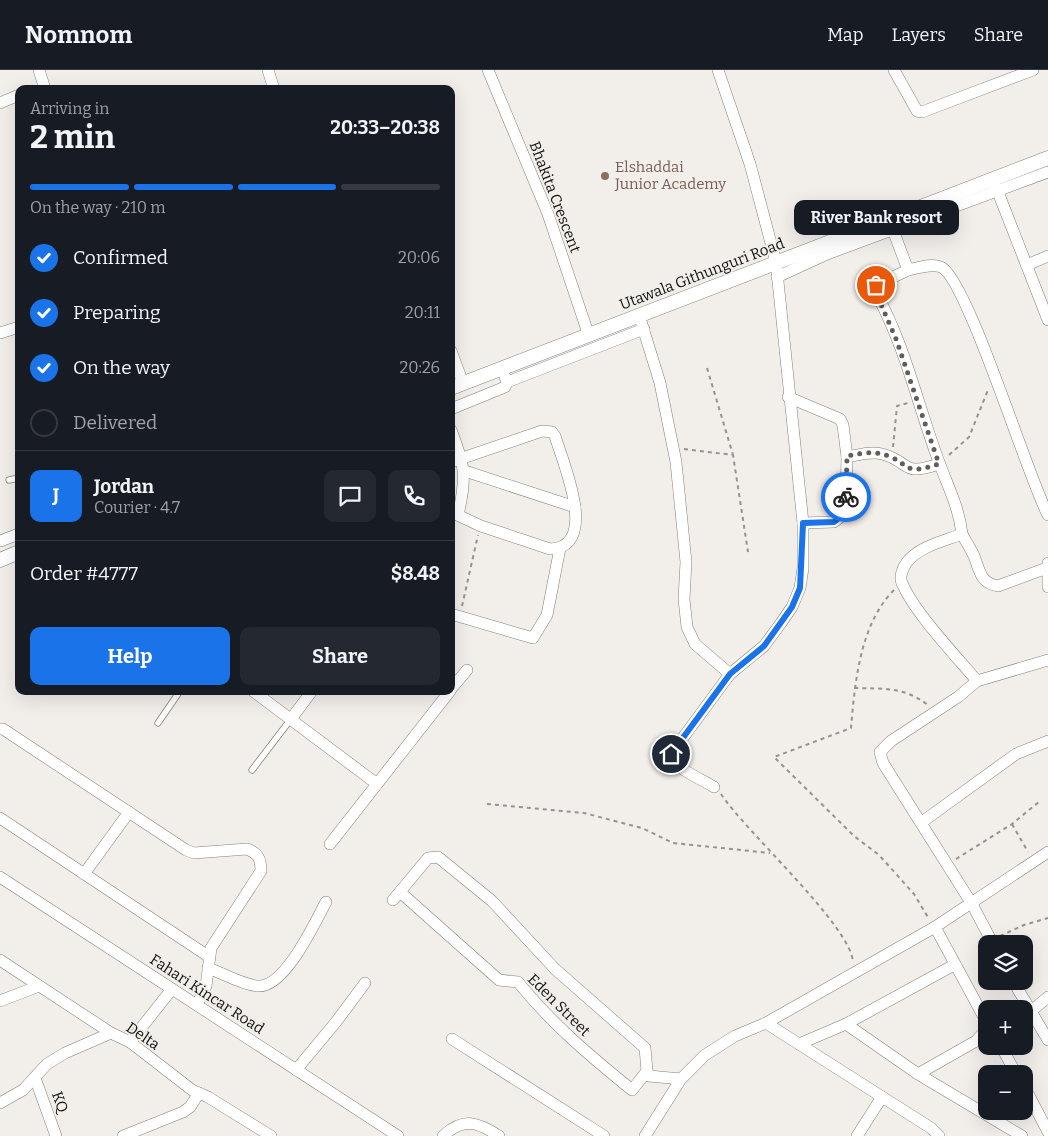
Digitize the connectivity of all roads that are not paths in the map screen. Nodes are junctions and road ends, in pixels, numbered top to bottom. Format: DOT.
graph roads {
  1 [pos="39,70"];
  2 [pos="268,70"];
  3 [pos="488,70"];
  4 [pos="718,70"];
  5 [pos="894,70"];
  6 [pos="1034,70"];
  7 [pos="1006,75"];
  8 [pos="41,85"];
  9 [pos="273,85"];
  10 [pos="15,97"];
  11 [pos="0,103"];
  12 [pos="1048,158"];
  13 [pos="1048,172"];
  14 [pos="995,185"];
  15 [pos="893,230"];
  16 [pos="1048,256"];
  17 [pos="776,262"];
  18 [pos="1027,265"];
  19 [pos="908,270"];
  20 [pos="777,277"];
  21 [pos="639,315"];
  22 [pos="1048,320"];
  23 [pos="15,328"];
  24 [pos="644,329"];
  25 [pos="0,334"];
  26 [pos="589,336"];
  27 [pos="502,368"];
  28 [pos="507,382"];
  29 [pos="457,385"];
  30 [pos="788,397"];
  31 [pos="455,406"];
  32 [pos="847,456"];
  33 [pos="457,460"];
  34 [pos="939,464"];
  35 [pos="465,471"];
  36 [pos="15,479"];
  37 [pos="9,480"];
  38 [pos="575,507"];
  39 [pos="455,513"];
  40 [pos="1048,516"];
  41 [pos="803,523"];
  42 [pos="962,534"];
  43 [pos="15,535"];
  44 [pos="0,541"];
  45 [pos="560,548"];
  46 [pos="15,552"];
  47 [pos="0,560"];
  48 [pos="1048,563"];
  49 [pos="1048,568"];
  50 [pos="1048,587"];
  51 [pos="455,615"];
  52 [pos="1048,660"];
  53 [pos="467,670"];
  54 [pos="730,674"];
  55 [pos="977,682"];
  56 [pos="455,685"];
  57 [pos="177,695"];
  58 [pos="258,695"];
  59 [pos="309,695"];
  60 [pos="447,695"];
  61 [pos="291,719"];
  62 [pos="158,723"];
  63 [pos="1,728"];
  64 [pos="1048,741"];
  65 [pos="252,770"];
  66 [pos="377,784"];
  67 [pos="716,788"];
  68 [pos="129,812"];
  69 [pos="0,818"];
  70 [pos="922,822"];
  71 [pos="330,844"];
  72 [pos="1048,852"];
  73 [pos="84,874"];
  74 [pos="0,877"];
  75 [pos="326,902"];
  76 [pos="972,904"];
  77 [pos="935,927"];
  78 [pos="988,935"];
  79 [pos="0,960"];
  80 [pos="208,962"];
  81 [pos="954,965"];
  82 [pos="365,983"];
  83 [pos="39,986"];
  84 [pos="172,989"];
  85 [pos="1048,997"];
  86 [pos="0,1001"];
  87 [pos="197,1005"];
  88 [pos="978,1007"];
  89 [pos="1033,1010"];
  90 [pos="1033,1017"];
  91 [pos="766,1023"];
  92 [pos="846,1024"];
  93 [pos="111,1033"];
  94 [pos="452,1039"];
  95 [pos="978,1039"];
  96 [pos="1048,1040"];
  97 [pos="130,1042"];
  98 [pos="799,1044"];
  99 [pos="296,1070"];
  100 [pos="647,1071"];
  101 [pos="918,1074"];
  102 [pos="35,1078"];
  103 [pos="680,1079"];
  104 [pos="200,1093"];
  105 [pos="882,1097"];
  106 [pos="0,1103"];
  107 [pos="1033,1103"];
  108 [pos="1048,1132"];
  109 [pos="56,1136"];
  110 [pos="123,1136"];
  111 [pos="271,1136"];
  112 [pos="398,1136"];
  113 [pos="443,1136"];
  114 [pos="499,1136"];
  115 [pos="604,1136"];
  116 [pos="645,1136"];
  117 [pos="857,1136"];
  118 [pos="939,1136"];
  119 [pos="1022,1136"];
  1 -- 8 [label="street"];
  2 -- 9 [label="street"];
  3 -- 26 [label="street, Bhakita Crescent"];
  4 -- 17 [label="street"];
  5 -- 7 [label="street"];
  6 -- 7 [label="street"];
  10 -- 11 [label="street"];
  12 -- 14 [label="street, Utawala Githunguri Road"];
  13 -- 14 [label="street"];
  14 -- 15 [label="street"];
  14 -- 17 [label="street, Utawala Githunguri Road"];
  14 -- 18 [label="street"];
  15 -- 19 [label="street"];
  15 -- 20 [label="street"];
  16 -- 18 [label="street"];
  17 -- 20 [label="street"];
  17 -- 21 [label="street, Utawala Githunguri Road"];
  18 -- 22 [label="street"];
  19 -- 34 [label="street"];
  19 -- 40 [label="street"];
  20 -- 30 [label="street"];
  21 -- 24 [label="street"];
  21 -- 26 [label="street, Utawala Githunguri Road"];
  23 -- 25 [label="street"];
  24 -- 28 [label="street"];
  24 -- 54 [label="street"];
  26 -- 27 [label="street, Utawala Githunguri Road"];
  27 -- 28 [label="street"];
  27 -- 29 [label="street, Utawala Githunguri Road"];
  28 -- 31 [label="street"];
  30 -- 32 [label="street"];
  30 -- 41 [label="street"];
  32 -- 34 [label="street"];
  32 -- 41 [label="street"];
  33 -- 35 [label="street"];
  33 -- 38 [label="street"];
  34 -- 42 [label="street"];
  35 -- 38 [label="street"];
  35 -- 39 [label="street"];
  36 -- 37 [label="lane"];
  38 -- 45 [label="street"];
  39 -- 45 [label="street"];
  41 -- 54 [label="street"];
  42 -- 49 [label="street"];
  42 -- 55 [label="street"];
  43 -- 44 [label="street"];
  45 -- 51 [label="street"];
  46 -- 47 [label="street"];
  48 -- 49 [label="street"];
  49 -- 50 [label="street"];
  52 -- 55 [label="street"];
  53 -- 56 [label="street"];
  54 -- 67 [label="street"];
  55 -- 70 [label="street"];
  57 -- 62 [label="lane"];
  58 -- 61 [label="street"];
  59 -- 61 [label="street"];
  60 -- 66 [label="street"];
  61 -- 65 [label="lane"];
  61 -- 66 [label="street"];
  63 -- 68 [label="street"];
  64 -- 70 [label="street"];
  66 -- 71 [label="street"];
  68 -- 73 [label="street"];
  68 -- 80 [label="street"];
  69 -- 73 [label="street"];
  70 -- 76 [label="street"];
  72 -- 76 [label="street"];
  73 -- 80 [label="street"];
  74 -- 84 [label="street, Fahari Kincar Road"];
  75 -- 80 [label="street"];
  76 -- 77 [label="street"];
  76 -- 78 [label="street"];
  77 -- 81 [label="street"];
  77 -- 91 [label="street"];
  79 -- 83 [label="street, Delta"];
  80 -- 87 [label="street"];
  81 -- 88 [label="street"];
  81 -- 92 [label="street"];
  82 -- 99 [label="street"];
  83 -- 86 [label="street"];
  83 -- 93 [label="street, Delta"];
  84 -- 87 [label="street, Fahari Kincar Road"];
  84 -- 97 [label="street"];
  85 -- 89 [label="street"];
  87 -- 99 [label="street, Fahari Kincar Road"];
  90 -- 96 [label="street"];
  91 -- 98 [label="street"];
  91 -- 103 [label="street"];
  92 -- 98 [label="street"];
  92 -- 101 [label="street"];
  93 -- 97 [label="street, Delta"];
  93 -- 102 [label="street"];
  94 -- 115 [label="street"];
  95 -- 101 [label="street"];
  97 -- 104 [label="street, Delta"];
  98 -- 105 [label="street"];
  99 -- 112 [label="street, Fahari Kincar Road"];
  100 -- 100 [label="street, Eden Street"];
  100 -- 103 [label="street"];
  101 -- 119 [label="street"];
  102 -- 106 [label="street"];
  102 -- 109 [label="street, KQ"];
  103 -- 116 [label="street"];
  104 -- 110 [label="street"];
  104 -- 111 [label="street, Delta"];
  105 -- 117 [label="street"];
  105 -- 118 [label="street"];
  107 -- 108 [label="street"];
  113 -- 114 [label="street"];
}
